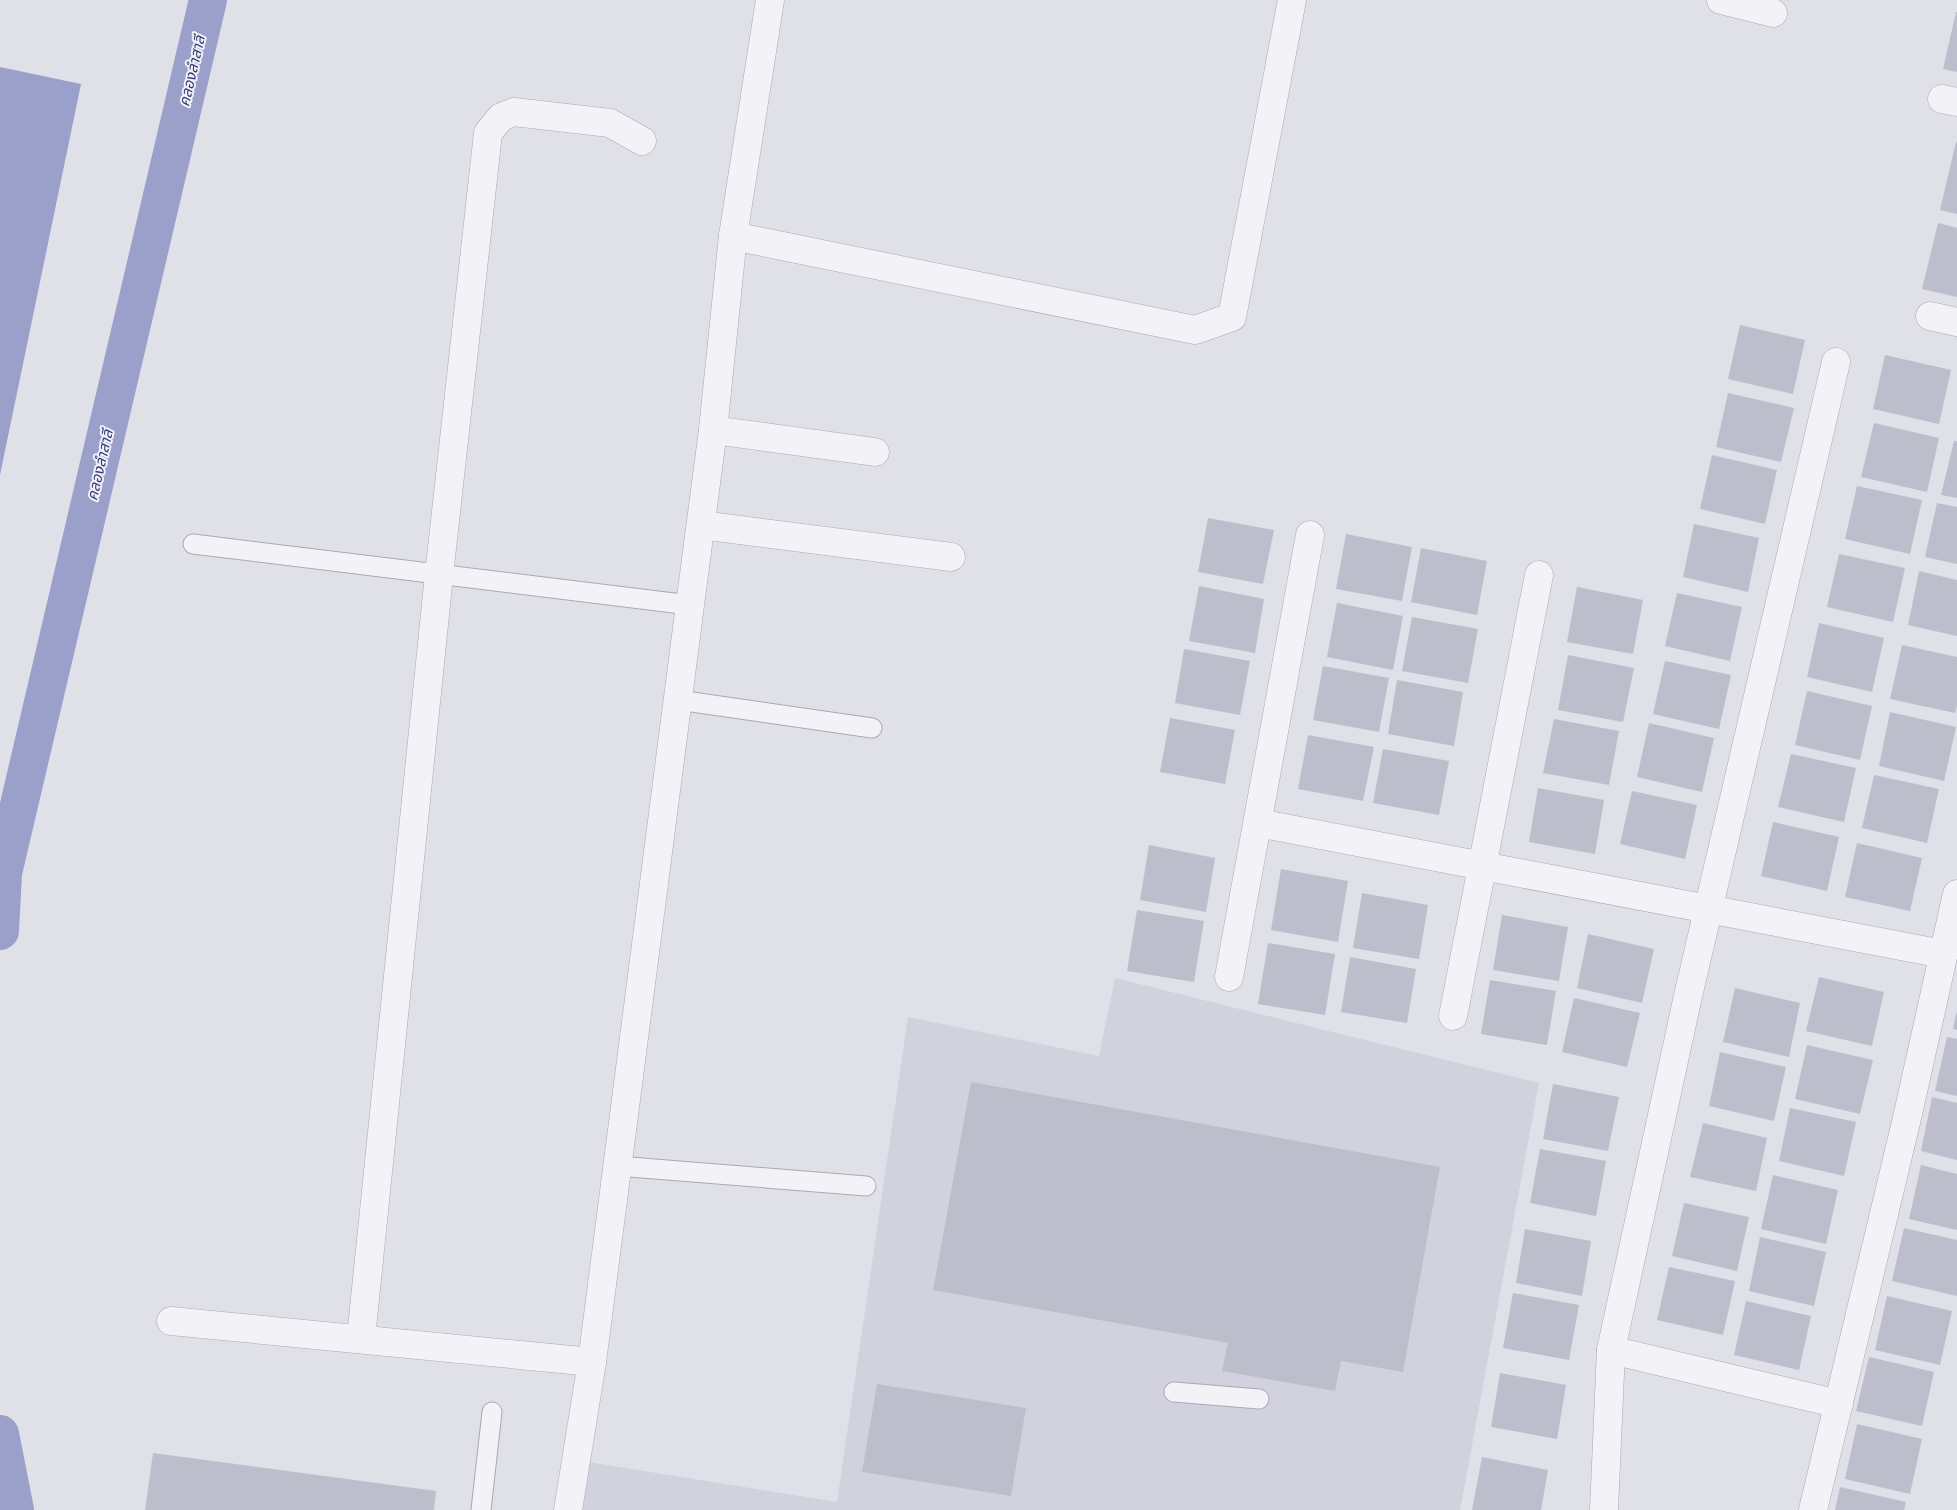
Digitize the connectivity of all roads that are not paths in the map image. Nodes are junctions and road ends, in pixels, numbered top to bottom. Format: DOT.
graph roads {
  1 [pos="770,0"];
  2 [pos="1292,0"];
  3 [pos="1721,0"];
  4 [pos="1773,13"];
  5 [pos="642,141"];
  6 [pos="733,236"];
  7 [pos="1930,316"];
  8 [pos="1957,322"];
  9 [pos="1836,362"];
  10 [pos="713,430"];
  11 [pos="876,452"];
  12 [pos="701,525"];
  13 [pos="1310,535"];
  14 [pos="193,544"];
  15 [pos="951,557"];
  16 [pos="439,575"];
  17 [pos="1539,575"];
  18 [pos="690,605"];
  19 [pos="678,700"];
  20 [pos="872,728"];
  21 [pos="1258,823"];
  22 [pos="1482,866"];
  23 [pos="1957,894"];
  24 [pos="1709,910"];
  25 [pos="1944,954"];
  26 [pos="1229,977"];
  27 [pos="1453,1016"];
  28 [pos="617,1166"];
  29 [pos="866,1186"];
  30 [pos="171,1321"];
  31 [pos="361,1338"];
  32 [pos="1611,1350"];
  33 [pos="592,1362"];
  34 [pos="1174,1392"];
  35 [pos="1259,1399"];
  36 [pos="1839,1404"];
  37 [pos="492,1412"];
  38 [pos="481,1510"];
  39 [pos="568,1510"];
  40 [pos="1604,1510"];
  41 [pos="1814,1510"];
  1 -- 6 [label="street"];
  2 -- 6 [label="street"];
  3 -- 4 [label="street"];
  5 -- 16 [label="street"];
  6 -- 10 [label="street"];
  7 -- 8 [label="street"];
  9 -- 24 [label="street"];
  10 -- 11 [label="street"];
  10 -- 12 [label="street"];
  12 -- 15 [label="street"];
  12 -- 18 [label="street"];
  13 -- 21 [label="street"];
  14 -- 16 [label="lane"];
  16 -- 18 [label="lane"];
  16 -- 31 [label="street"];
  17 -- 22 [label="street"];
  18 -- 19 [label="street"];
  19 -- 20 [label="lane"];
  19 -- 28 [label="street"];
  21 -- 22 [label="street"];
  21 -- 26 [label="street"];
  22 -- 24 [label="street"];
  22 -- 27 [label="street"];
  23 -- 25 [label="street"];
  24 -- 25 [label="street"];
  24 -- 32 [label="street"];
  25 -- 36 [label="street"];
  28 -- 29 [label="lane"];
  28 -- 33 [label="street"];
  30 -- 31 [label="street"];
  31 -- 33 [label="street"];
  32 -- 36 [label="street"];
  32 -- 40 [label="street"];
  33 -- 39 [label="street"];
  34 -- 35 [label="lane"];
  36 -- 41 [label="street"];
  37 -- 38 [label="lane"];
}
